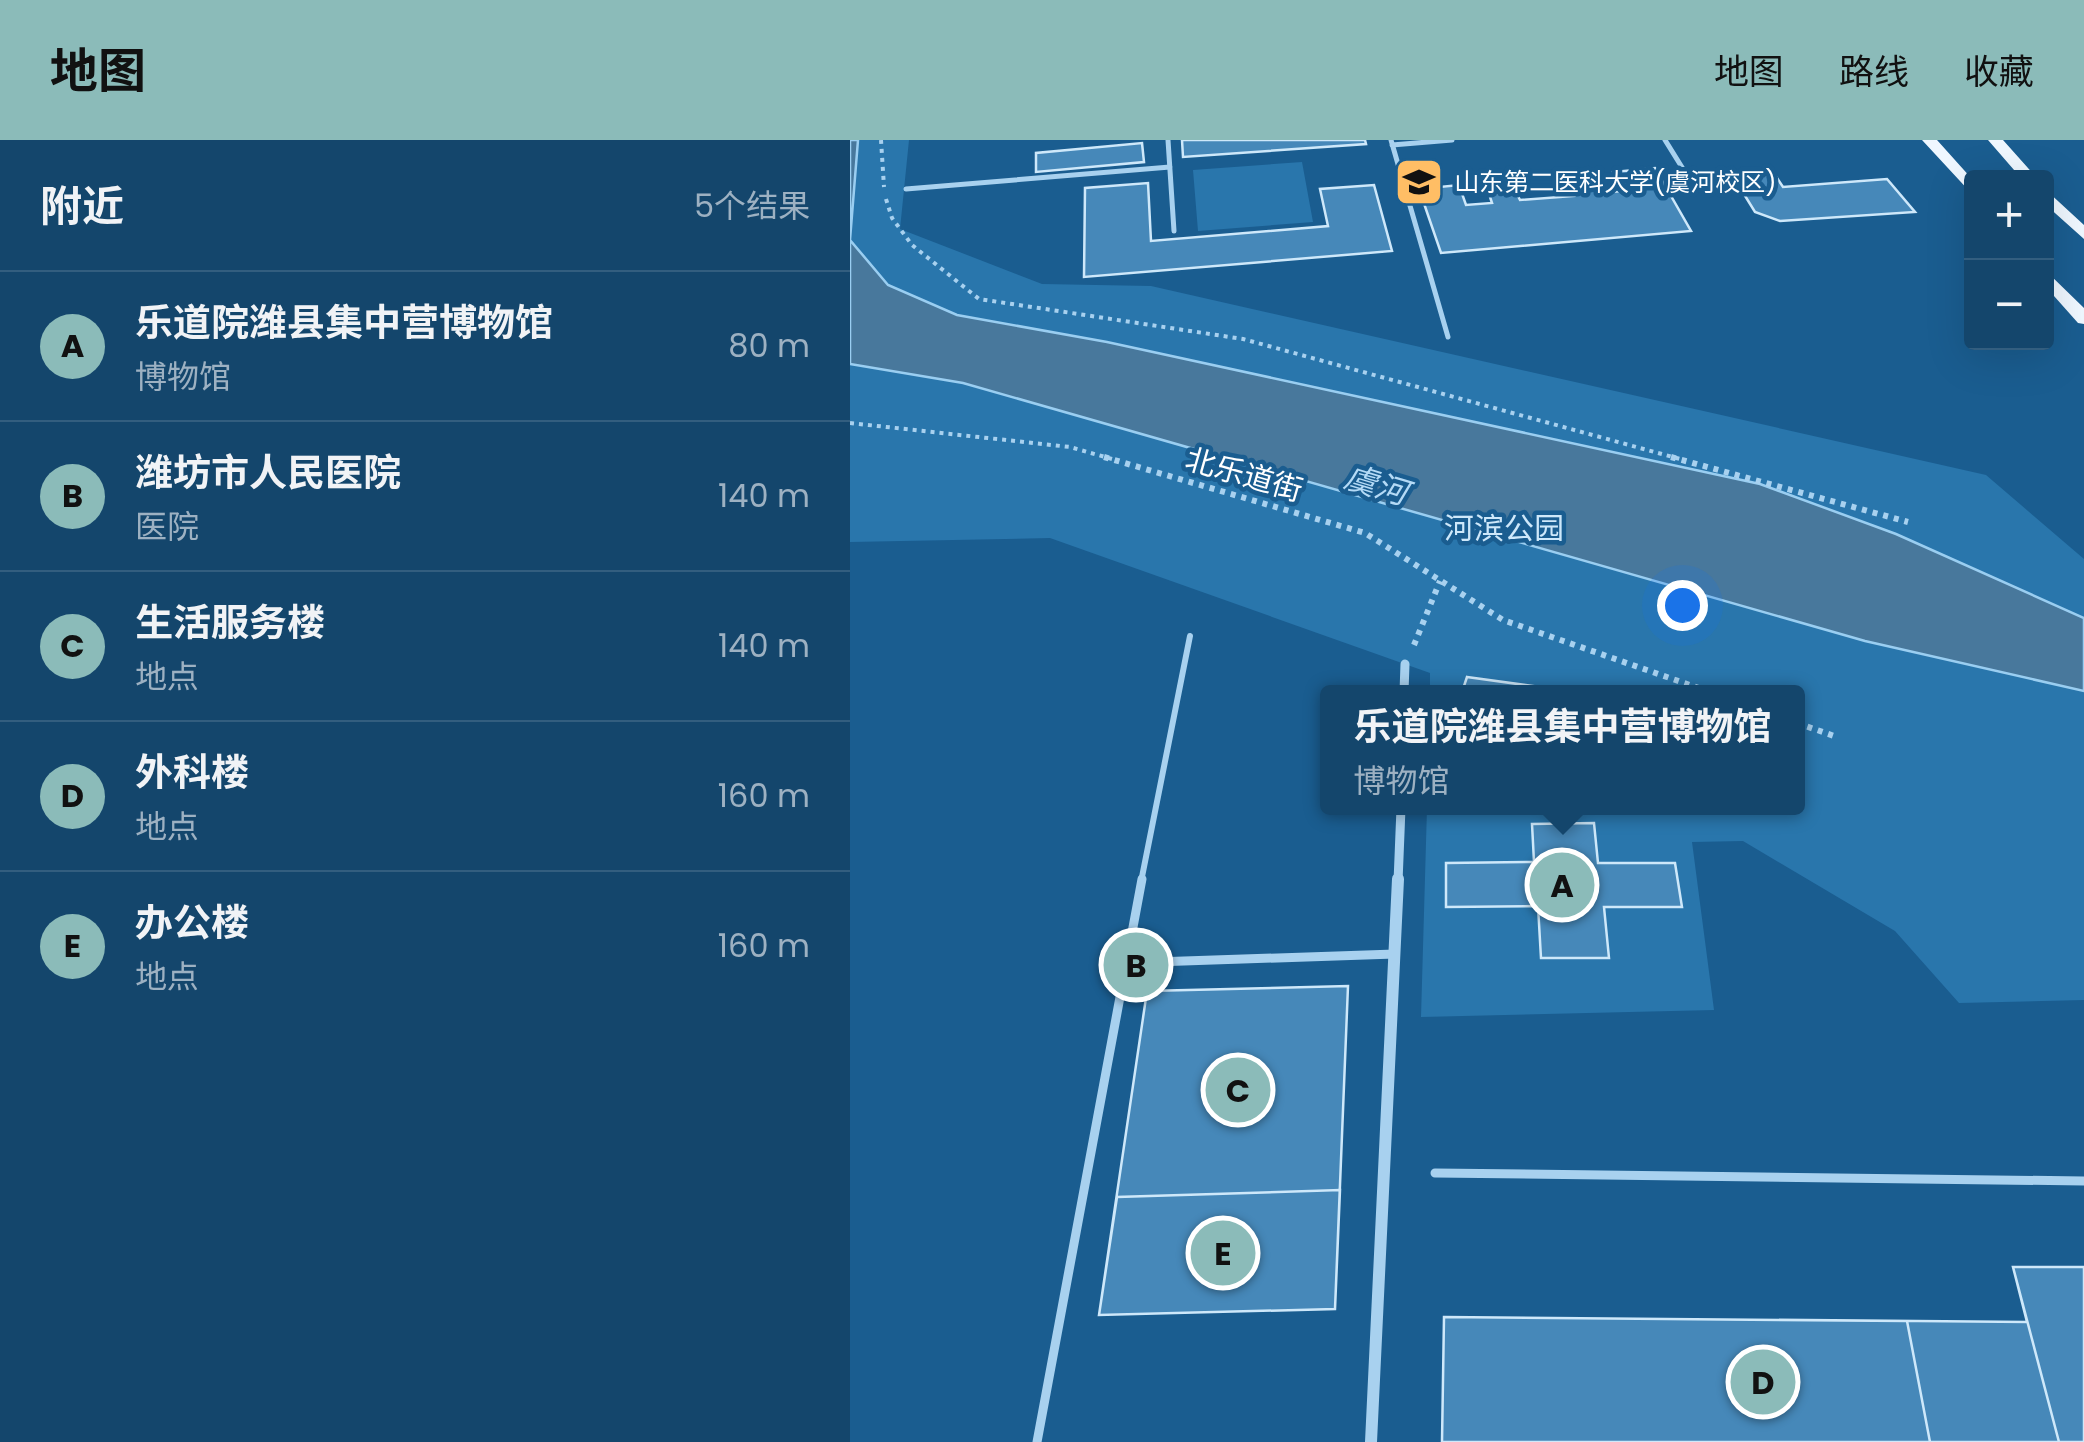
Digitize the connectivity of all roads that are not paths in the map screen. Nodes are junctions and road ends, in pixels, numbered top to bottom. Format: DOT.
graph roads {
  1 [pos="1168,140"];
  2 [pos="1452,140"];
  3 [pos="1664,140"];
  4 [pos="1929,140"];
  5 [pos="1994,140"];
  6 [pos="1392,142"];
  7 [pos="1170,167"];
  8 [pos="2022,170"];
  9 [pos="1688,176"];
  10 [pos="1964,180"];
  11 [pos="906,190"];
  12 [pos="2054,202"];
  13 [pos="1174,230"];
  14 [pos="2084,234"];
  15 [pos="2054,285"];
  16 [pos="2084,319"];
  17 [pos="1448,337"];
  18 [pos="1190,636"];
  19 [pos="1405,664"];
  20 [pos="1404,685"];
  21 [pos="1400,815"];
  22 [pos="1396,954"];
  23 [pos="1124,962"];
  24 [pos="1435,1173"];
  25 [pos="2084,1180"];
  26 [pos="1037,1442"];
  27 [pos="1371,1442"];
  1 -- 7 [label="lane"];
  2 -- 6 [label="lane"];
  3 -- 9 [label="lane"];
  4 -- 10 [label="main road"];
  5 -- 8 [label="main road"];
  6 -- 17 [label="lane"];
  7 -- 11 [label="lane"];
  7 -- 13 [label="lane"];
  12 -- 14 [label="main road"];
  15 -- 16 [label="main road"];
  18 -- 23 [label="lane"];
  19 -- 20 [label="street"];
  21 -- 22 [label="street"];
  22 -- 23 [label="lane"];
  22 -- 27 [label="street"];
  23 -- 26 [label="lane"];
  24 -- 25 [label="lane"];
}
